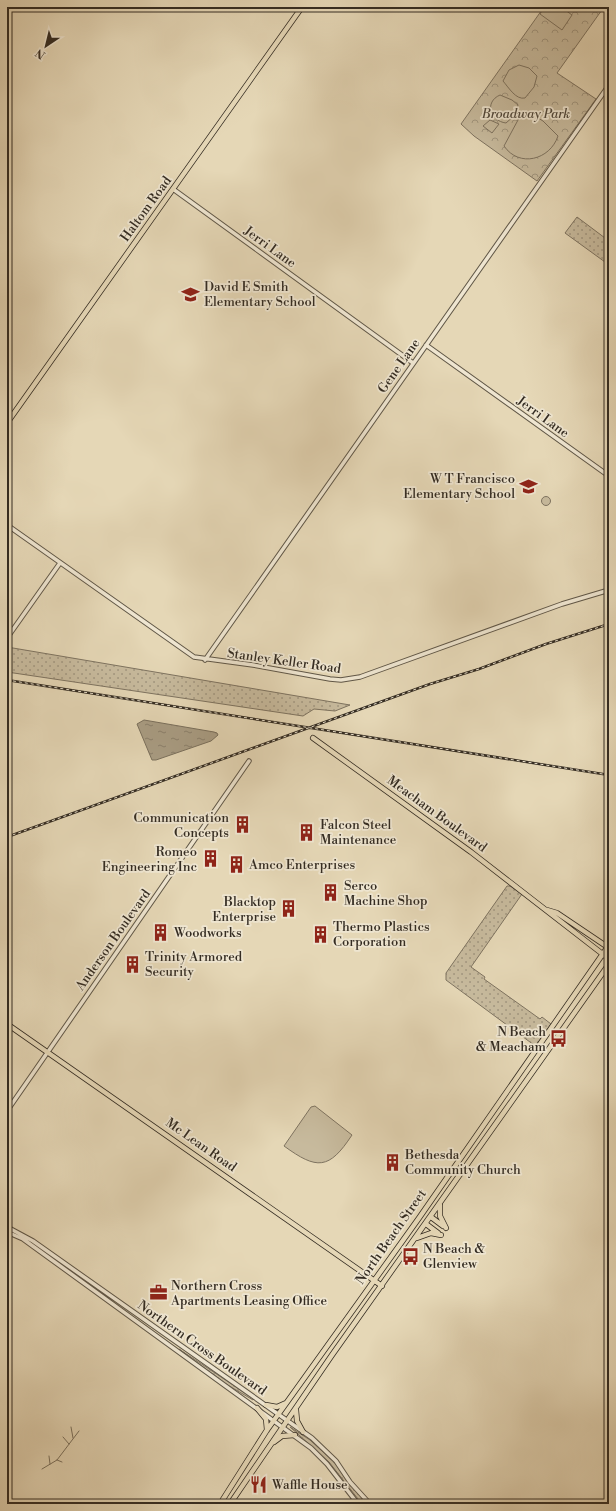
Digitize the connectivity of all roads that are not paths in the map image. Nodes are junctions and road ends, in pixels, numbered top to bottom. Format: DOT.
graph roads {
  1 [pos="293,7"];
  2 [pos="300,9"];
  3 [pos="609,85"];
  4 [pos="173,189"];
  5 [pos="426,345"];
  6 [pos="413,362"];
  7 [pos="7,423"];
  8 [pos="609,476"];
  9 [pos="7,525"];
  10 [pos="60,563"];
  11 [pos="609,590"];
  12 [pos="7,638"];
  13 [pos="205,660"];
  14 [pos="313,738"];
  15 [pos="249,761"];
  16 [pos="548,910"];
  17 [pos="609,946"];
  18 [pos="602,954"];
  19 [pos="609,959"];
  20 [pos="609,964"];
  21 [pos="609,971"];
  22 [pos="599,977"];
  23 [pos="555,1023"];
  24 [pos="7,1024"];
  25 [pos="563,1028"];
  26 [pos="47,1052"];
  27 [pos="7,1111"];
  28 [pos="440,1204"];
  29 [pos="431,1217"];
  30 [pos="426,1224"];
  31 [pos="7,1227"];
  32 [pos="7,1232"];
  33 [pos="416,1239"];
  34 [pos="374,1280"];
  35 [pos="382,1286"];
  36 [pos="152,1327"];
  37 [pos="150,1331"];
  38 [pos="289,1401"];
  39 [pos="266,1405"];
  40 [pos="296,1407"];
  41 [pos="257,1408"];
  42 [pos="279,1414"];
  43 [pos="287,1420"];
  44 [pos="274,1421"];
  45 [pos="283,1426"];
  46 [pos="268,1430"];
  47 [pos="303,1432"];
  48 [pos="295,1435"];
  49 [pos="266,1450"];
  50 [pos="220,1504"];
  51 [pos="230,1504"];
  52 [pos="358,1504"];
  53 [pos="370,1504"];
  1 -- 2 [label="street"];
  2 -- 4 [label="main road, Haltom Road"];
  3 -- 5 [label="street, Gene Lane"];
  4 -- 6 [label="street, Jerri Lane"];
  4 -- 7 [label="main road, Haltom Road"];
  5 -- 6 [label="street, Gene Lane"];
  5 -- 8 [label="street, Jerri Lane"];
  6 -- 13 [label="street, Gene Lane"];
  9 -- 10 [label="street, Stanley Keller Road"];
  10 -- 12 [label="street"];
  10 -- 13 [label="street, Stanley Keller Road"];
  11 -- 13 [label="street, Stanley Keller Road"];
  14 -- 16 [label="main road, Meacham Boulevard"];
  15 -- 26 [label="street, Anderson Boulevard"];
  16 -- 17 [label="main road, Meacham Boulevard"];
  16 -- 18 [label="main road, Meacham Boulevard"];
  17 -- 18 [label="main road, North Beach Street"];
  18 -- 19 [label="main road, Meacham Boulevard"];
  18 -- 23 [label="main road, North Beach Street"];
  20 -- 22 [label="main road, North Beach Street"];
  21 -- 22 [label="main road"];
  22 -- 25 [label="main road, North Beach Street"];
  23 -- 25 [label="main road"];
  23 -- 34 [label="main road, North Beach Street"];
  24 -- 26 [label="main road, Mc Lean Road"];
  25 -- 28 [label="main road, North Beach Street"];
  26 -- 27 [label="street, Anderson Boulevard"];
  26 -- 34 [label="main road, Mc Lean Road"];
  28 -- 29 [label="main road, North Beach Street"];
  28 -- 29 [label="main road"];
  29 -- 30 [label="main road, North Beach Street"];
  30 -- 33 [label="main road, North Beach Street"];
  30 -- 33 [label="main road"];
  31 -- 36 [label="street, Northern Cross Boulevard"];
  32 -- 37 [label="street, Northern Cross Boulevard"];
  33 -- 35 [label="main road, North Beach Street"];
  34 -- 35 [label="main road, Mc Lean Road"];
  34 -- 38 [label="main road, North Beach Street"];
  35 -- 40 [label="main road, North Beach Street"];
  36 -- 37 [label="street"];
  36 -- 39 [label="street, Northern Cross Boulevard"];
  37 -- 41 [label="street, Northern Cross Boulevard"];
  38 -- 39 [label="main road"];
  38 -- 42 [label="main road, North Beach Street"];
  39 -- 42 [label="street, Northern Cross Boulevard"];
  40 -- 43 [label="main road, North Beach Street"];
  40 -- 47 [label="main road"];
  41 -- 44 [label="street, Northern Cross Boulevard"];
  41 -- 46 [label="main road"];
  42 -- 43 [label="street, Northern Cross Boulevard"];
  42 -- 44 [label="main road, North Beach Street"];
  43 -- 45 [label="main road, North Beach Street"];
  43 -- 47 [label="street, Northern Cross Boulevard"];
  44 -- 45 [label="street, Northern Cross Boulevard"];
  44 -- 46 [label="main road, North Beach Street"];
  45 -- 48 [label="street, Northern Cross Boulevard"];
  45 -- 49 [label="main road, North Beach Street"];
  46 -- 50 [label="main road, North Beach Street"];
  47 -- 53 [label="street, Northern Cross Boulevard"];
  48 -- 49 [label="main road"];
  48 -- 52 [label="street, Northern Cross Boulevard"];
  49 -- 51 [label="main road, North Beach Street"];
}
